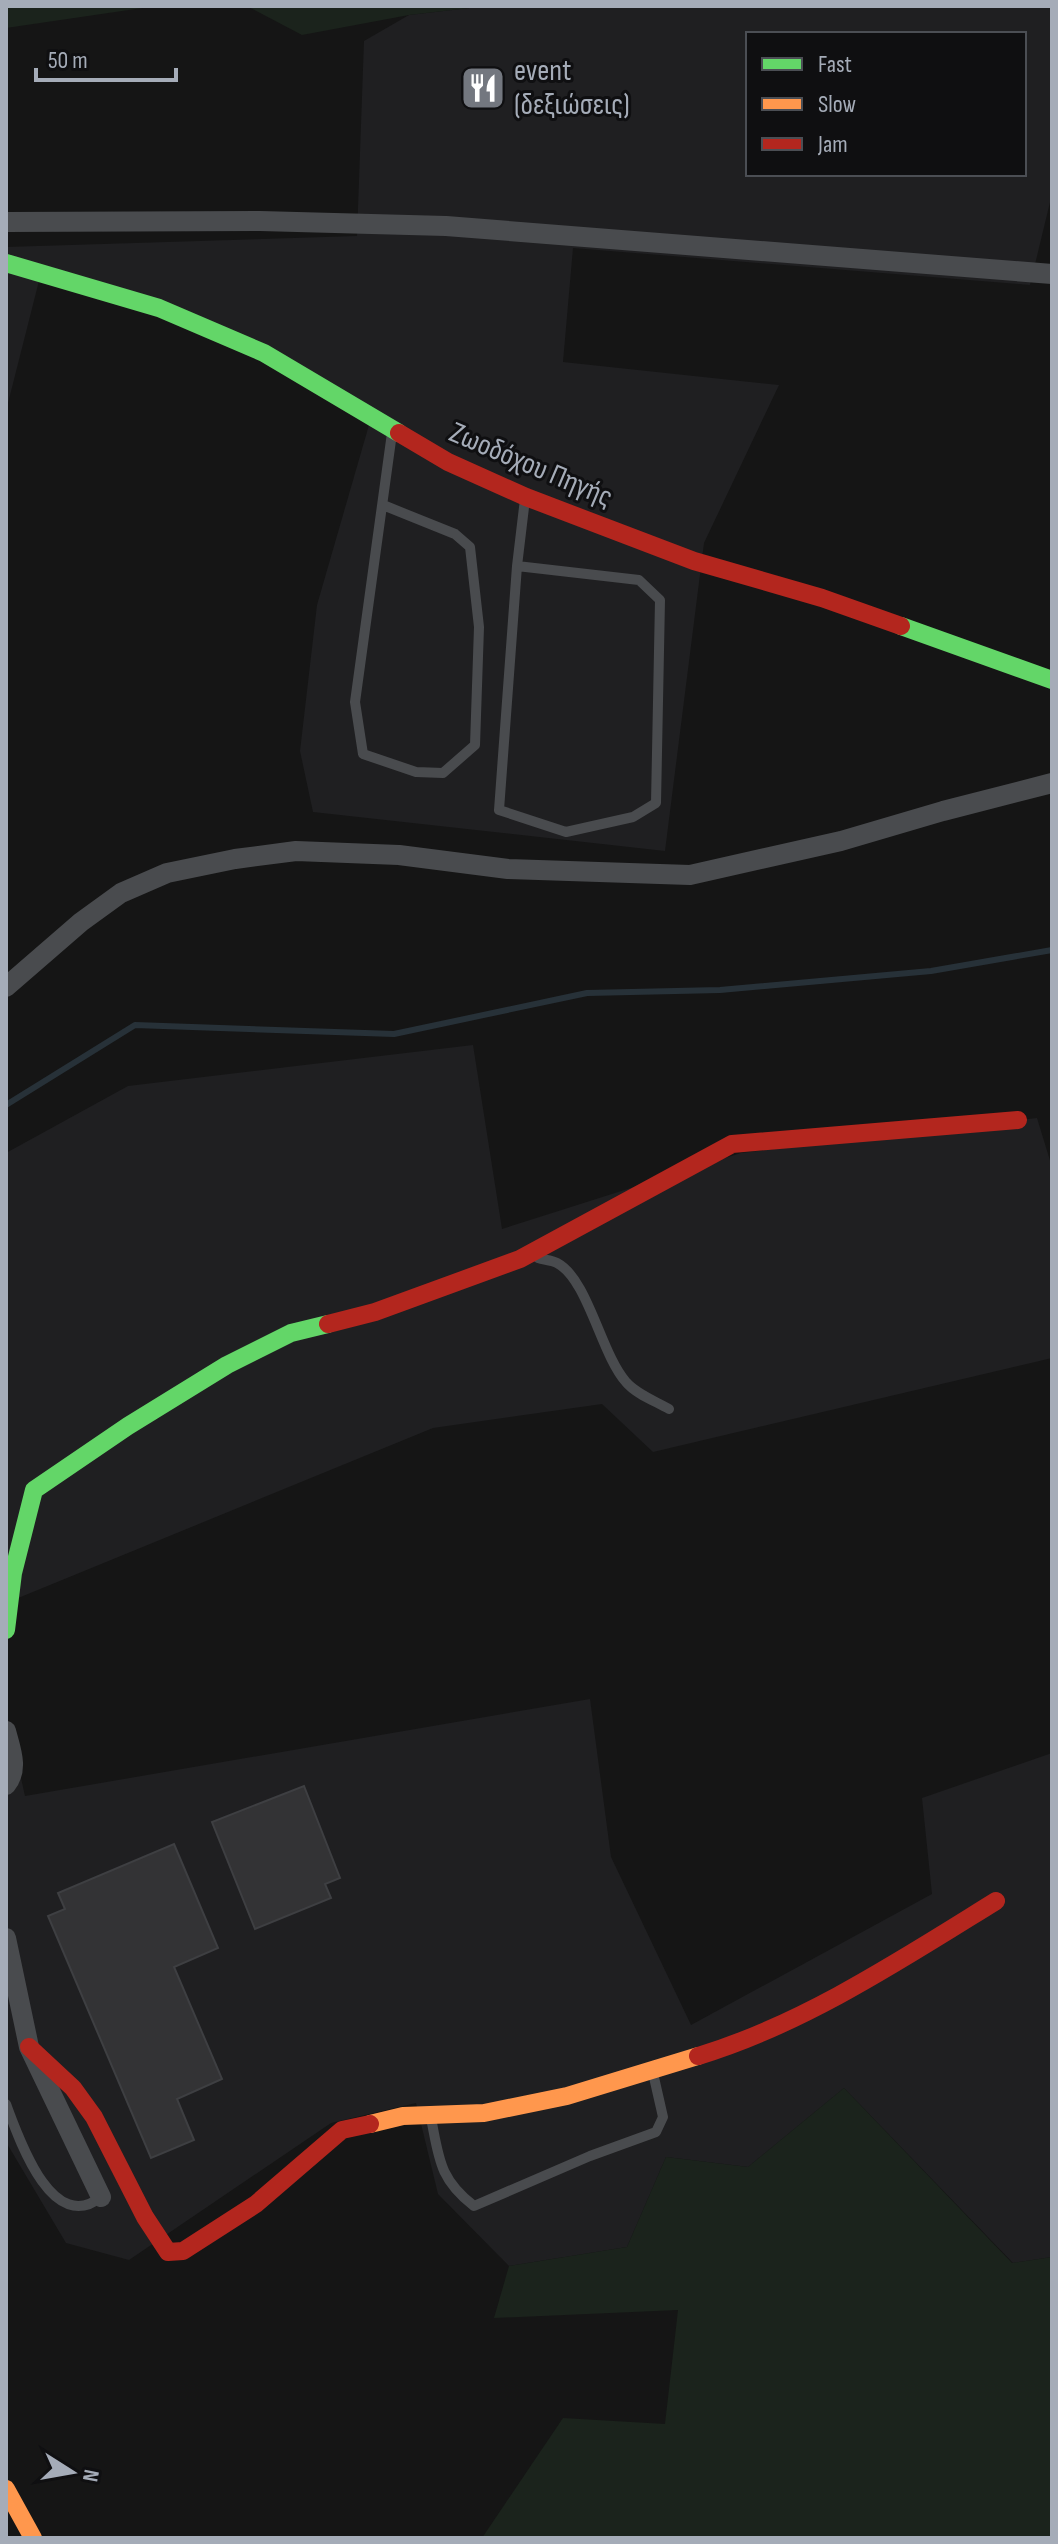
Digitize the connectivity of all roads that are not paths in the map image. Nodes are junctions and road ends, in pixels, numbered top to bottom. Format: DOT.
graph roads {
  1 [pos="6,222"];
  2 [pos="6,263"];
  3 [pos="1052,274"];
  4 [pos="392,431"];
  5 [pos="526,497"];
  6 [pos="383,505"];
  7 [pos="517,566"];
  8 [pos="1052,680"];
  9 [pos="1052,783"];
  10 [pos="6,987"];
  11 [pos="1018,1120"];
  12 [pos="520,1259"];
  13 [pos="669,1409"];
  14 [pos="6,1630"];
  15 [pos="6,1731"];
  16 [pos="6,1785"];
  17 [pos="996,1901"];
  18 [pos="6,1938"];
  19 [pos="9,1965"];
  20 [pos="29,2047"];
  21 [pos="652,2070"];
  22 [pos="6,2104"];
  23 [pos="431,2116"];
  24 [pos="101,2197"];
  25 [pos="6,2489"];
  26 [pos="33,2538"];
  1 -- 3 [label="street"];
  2 -- 4 [label="main road, Ζωοδόχου Πηγής"];
  4 -- 5 [label="main road, Ζωοδόχου Πηγής"];
  4 -- 6 [label="lane"];
  5 -- 7 [label="lane"];
  5 -- 8 [label="main road, Ζωοδόχου Πηγής"];
  6 -- 6 [label="lane"];
  7 -- 7 [label="lane"];
  9 -- 10 [label="street"];
  11 -- 12 [label="main road"];
  12 -- 13 [label="lane"];
  12 -- 14 [label="main road"];
  15 -- 16 [label="street"];
  17 -- 21 [label="main road"];
  18 -- 19 [label="street"];
  19 -- 20 [label="street"];
  20 -- 23 [label="main road"];
  20 -- 24 [label="street"];
  21 -- 23 [label="main road"];
  21 -- 23 [label="lane"];
  22 -- 24 [label="lane"];
  25 -- 26 [label="main road"];
}
